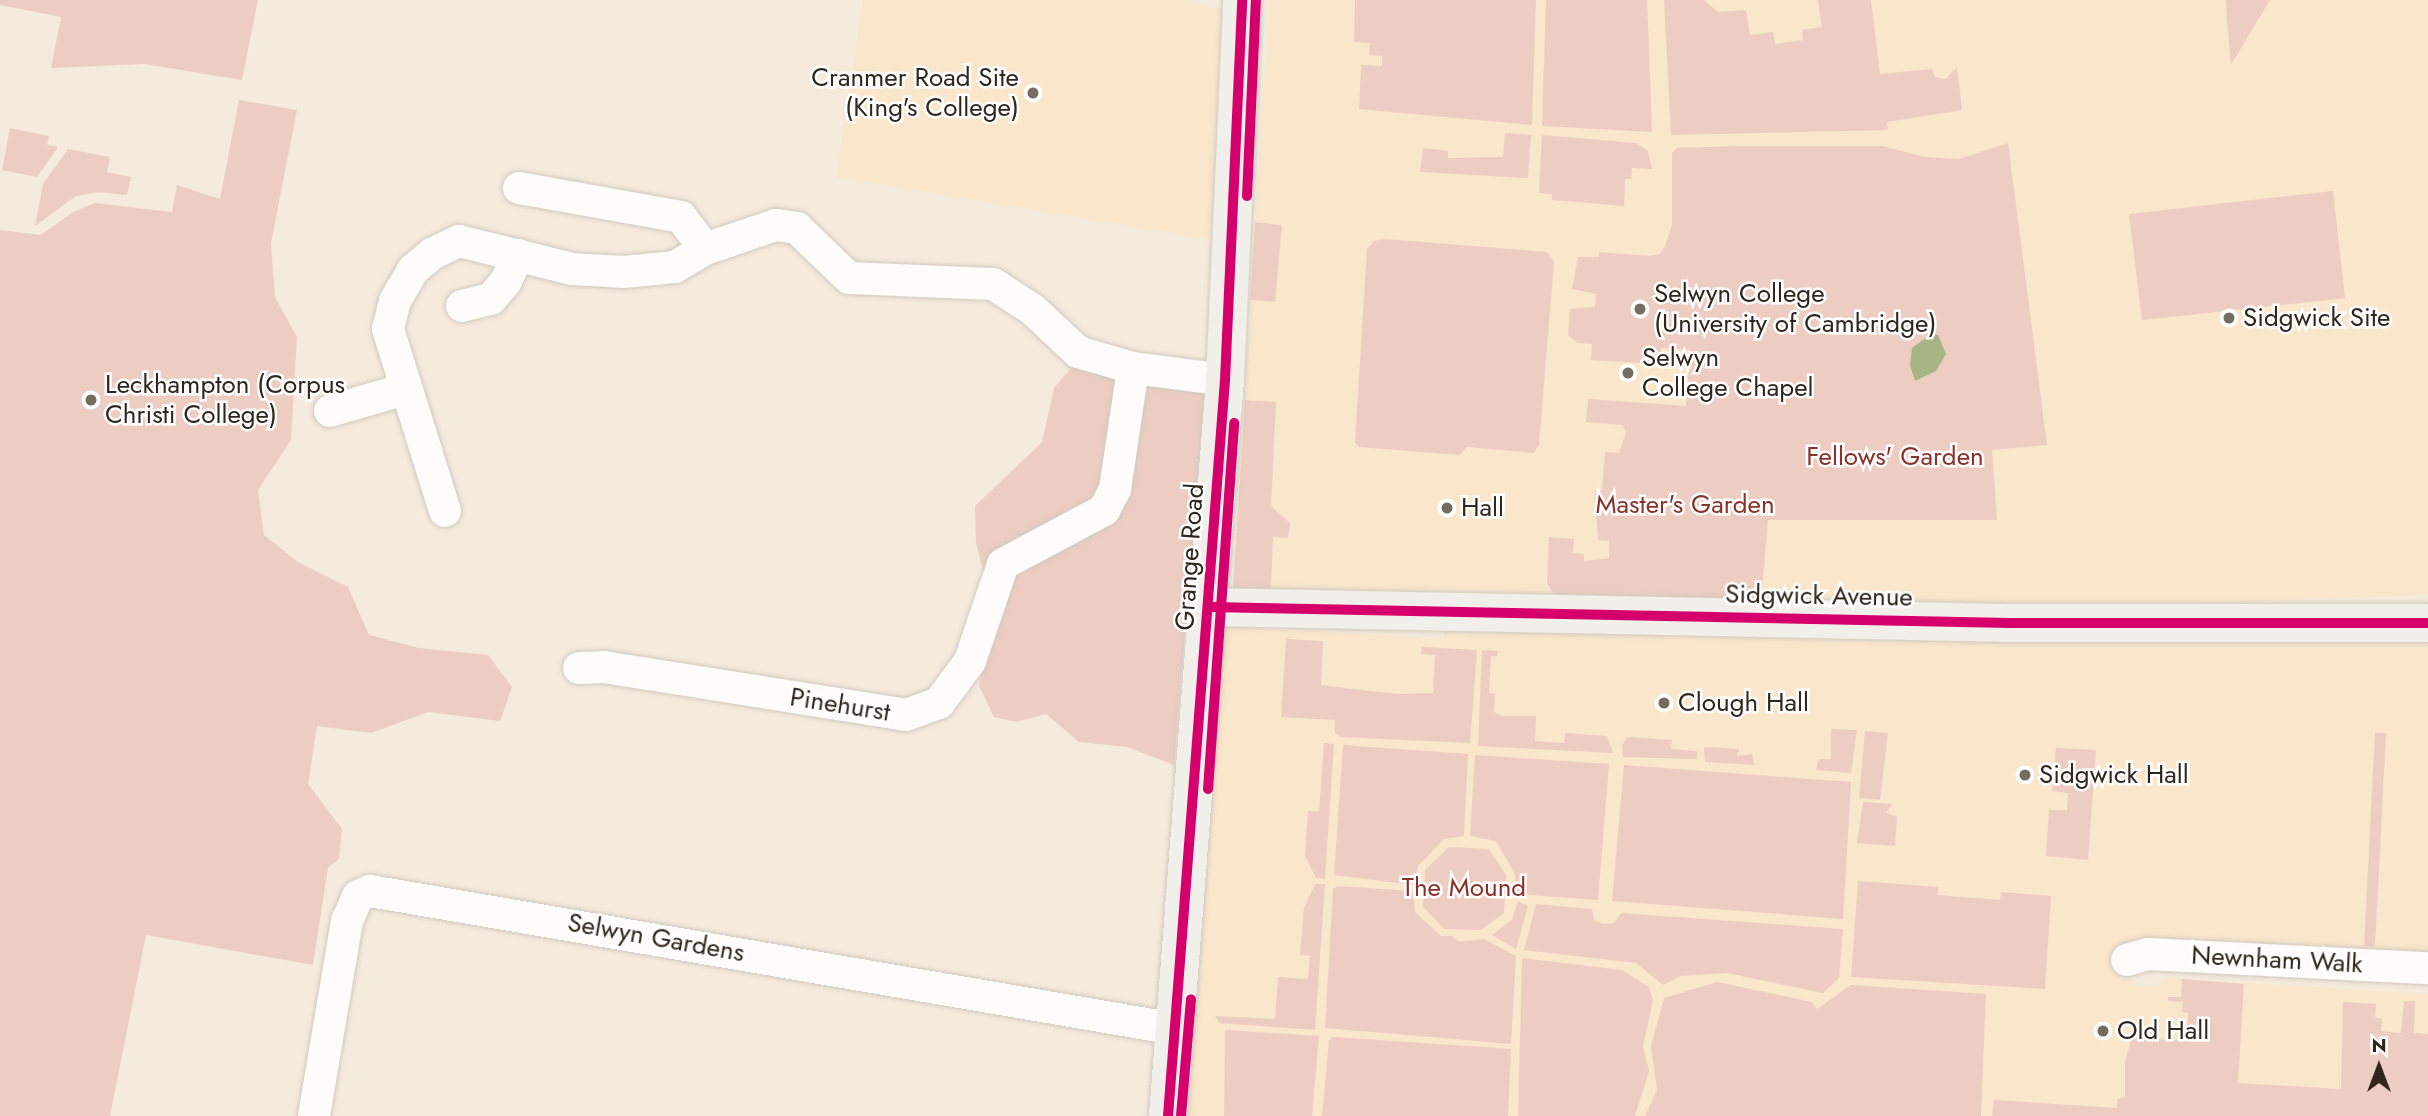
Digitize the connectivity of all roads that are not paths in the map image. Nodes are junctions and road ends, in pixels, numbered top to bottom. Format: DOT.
graph roads {
  1 [pos="1242,0"];
  2 [pos="519,188"];
  3 [pos="705,249"];
  4 [pos="518,255"];
  5 [pos="462,306"];
  6 [pos="1133,368"];
  7 [pos="1225,380"];
  8 [pos="405,389"];
  9 [pos="330,411"];
  10 [pos="444,511"];
  11 [pos="1209,607"];
  12 [pos="2428,622"];
  13 [pos="579,668"];
  14 [pos="2127,960"];
  15 [pos="2428,968"];
  16 [pos="1176,1029"];
  17 [pos="314,1116"];
  18 [pos="1168,1116"];
  1 -- 7 [label="street, Grange Road"];
  2 -- 3 [label="street"];
  3 -- 4 [label="street"];
  3 -- 6 [label="street"];
  4 -- 5 [label="street"];
  4 -- 8 [label="street"];
  6 -- 7 [label="street"];
  6 -- 13 [label="street, Pinehurst"];
  7 -- 11 [label="street, Grange Road"];
  8 -- 9 [label="street"];
  8 -- 10 [label="street"];
  11 -- 12 [label="street, Sidgwick Avenue"];
  11 -- 16 [label="street, Grange Road"];
  14 -- 15 [label="street, Newnham Walk"];
  16 -- 17 [label="street, Selwyn Gardens"];
  16 -- 18 [label="street, Grange Road"];
}
